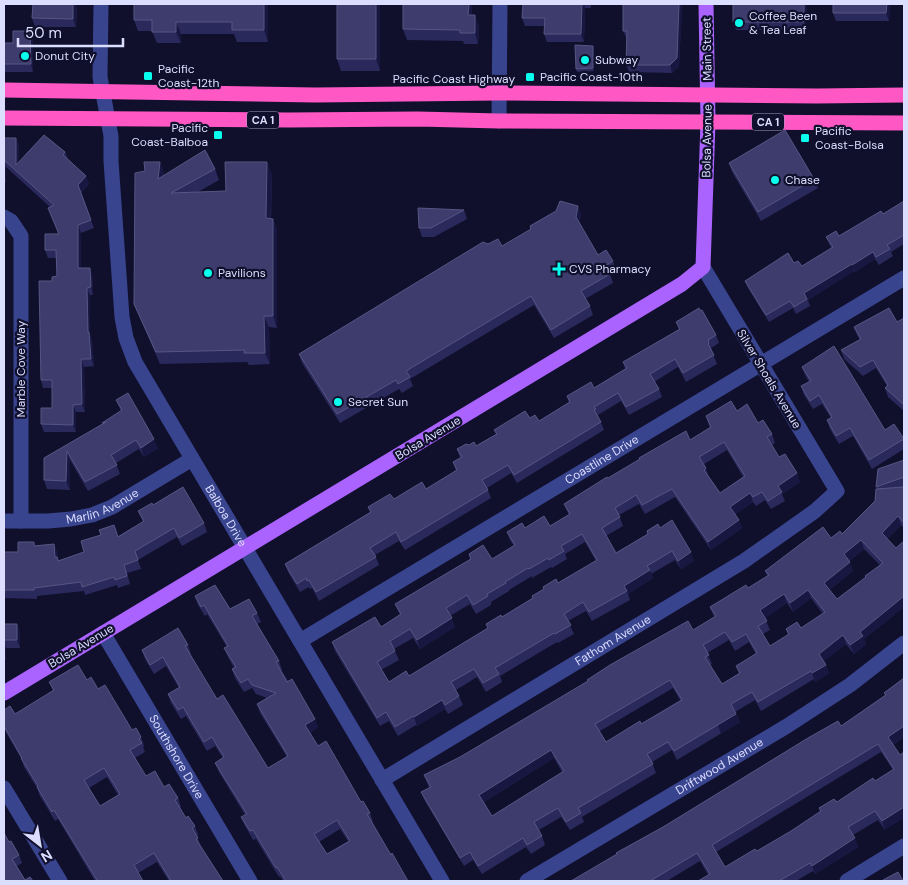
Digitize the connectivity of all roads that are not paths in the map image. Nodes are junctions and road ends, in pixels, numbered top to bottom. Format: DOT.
graph roads {
  1 [pos="100,4"];
  2 [pos="500,4"];
  3 [pos="706,4"];
  4 [pos="4,90"];
  5 [pos="103,92"];
  6 [pos="499,93"];
  7 [pos="707,95"];
  8 [pos="904,95"];
  9 [pos="4,118"];
  10 [pos="108,119"];
  11 [pos="499,121"];
  12 [pos="708,122"];
  13 [pos="904,123"];
  14 [pos="7,219"];
  15 [pos="703,267"];
  16 [pos="904,278"];
  17 [pos="760,364"];
  18 [pos="192,459"];
  19 [pos="837,492"];
  20 [pos="4,521"];
  21 [pos="21,521"];
  22 [pos="246,548"];
  23 [pos="102,633"];
  24 [pos="300,641"];
  25 [pos="904,643"];
  26 [pos="4,693"];
  27 [pos="382,780"];
  28 [pos="4,788"];
  29 [pos="904,846"];
  30 [pos="60,881"];
  31 [pos="250,881"];
  32 [pos="442,881"];
  33 [pos="527,881"];
  34 [pos="847,881"];
  1 -- 5 [label="street, Balboa Drive"];
  2 -- 6 [label="street"];
  3 -- 7 [label="main road, Main Street"];
  4 -- 5 [label="highway, Pacific Coast Highway / CA 1"];
  5 -- 6 [label="highway, Pacific Coast Highway / CA 1"];
  5 -- 10 [label="street, Balboa Drive"];
  6 -- 7 [label="highway, Pacific Coast Highway / CA 1"];
  6 -- 11 [label="street"];
  7 -- 8 [label="highway, Pacific Coast Highway / CA 1"];
  7 -- 12 [label="main road, Bolsa Avenue"];
  9 -- 10 [label="highway, CA 1"];
  10 -- 11 [label="highway, CA 1"];
  10 -- 18 [label="street, Balboa Drive"];
  11 -- 12 [label="highway, CA 1"];
  12 -- 13 [label="highway, CA 1"];
  12 -- 15 [label="main road, Bolsa Avenue"];
  14 -- 21 [label="street, Marble Cove Way"];
  15 -- 17 [label="street, Silver Shoals Avenue"];
  15 -- 22 [label="main road, Bolsa Avenue"];
  16 -- 17 [label="street, Coastline Drive"];
  17 -- 19 [label="street, Silver Shoals Avenue"];
  17 -- 24 [label="street, Coastline Drive"];
  18 -- 21 [label="street, Marlin Avenue"];
  18 -- 22 [label="street, Balboa Drive"];
  19 -- 27 [label="street, Fathom Avenue"];
  20 -- 21 [label="street, Marlin Avenue"];
  22 -- 23 [label="main road, Bolsa Avenue"];
  22 -- 24 [label="street, Balboa Drive"];
  23 -- 26 [label="main road, Bolsa Avenue"];
  23 -- 31 [label="street, Southshore Drive"];
  24 -- 27 [label="street, Balboa Drive"];
  25 -- 33 [label="street, Driftwood Avenue"];
  27 -- 32 [label="street, Balboa Drive"];
  28 -- 30 [label="street"];
  29 -- 34 [label="street"];
}
